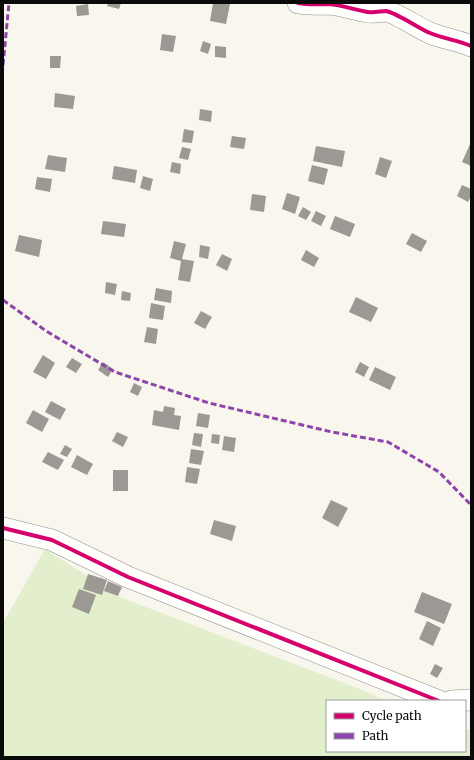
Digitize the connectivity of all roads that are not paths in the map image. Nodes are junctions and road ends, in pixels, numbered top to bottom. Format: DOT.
graph roads {
  1 [pos="298,3"];
  2 [pos="471,46"];
  3 [pos="3,528"];
  4 [pos="436,700"];
  1 -- 2 [label="street"];
  3 -- 4 [label="street"];
}
